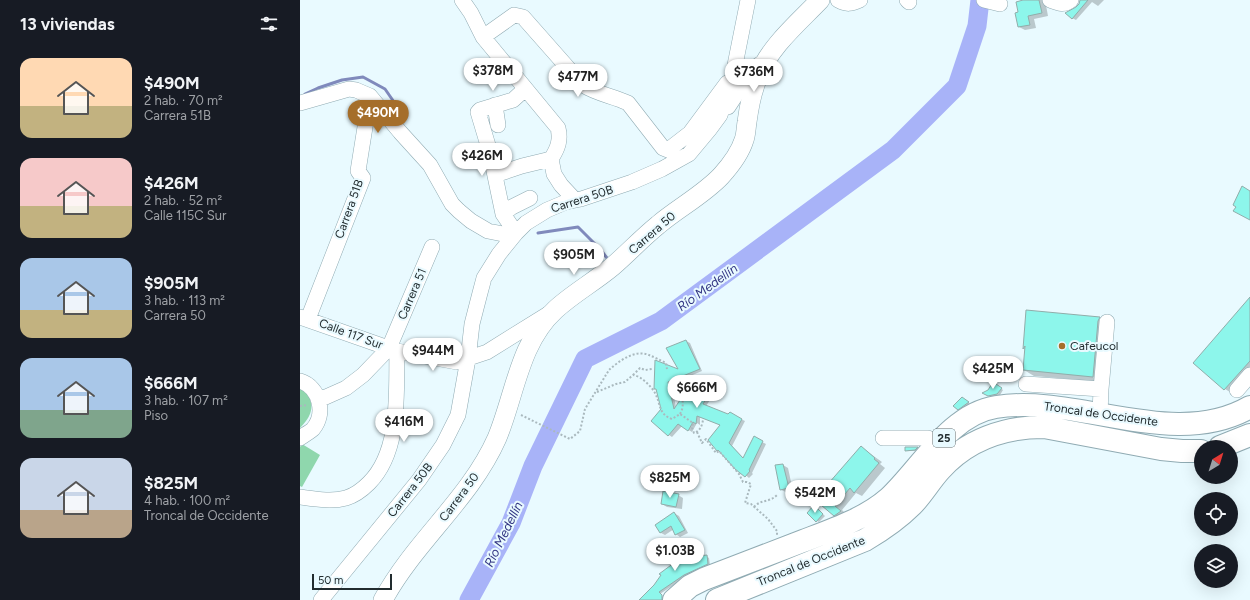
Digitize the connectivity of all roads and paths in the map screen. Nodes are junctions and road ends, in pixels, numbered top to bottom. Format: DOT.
graph roads {
  1 [pos="462,0"];
  2 [pos="748,0"];
  3 [pos="820,0"];
  4 [pos="838,0"];
  5 [pos="860,0"];
  6 [pos="984,0"];
  7 [pos="1050,0"];
  8 [pos="1071,0"];
  9 [pos="1002,1"];
  10 [pos="483,37"];
  11 [pos="771,54"];
  12 [pos="732,80"];
  13 [pos="525,89"];
  14 [pos="370,96"];
  15 [pos="300,103"];
  16 [pos="495,105"];
  17 [pos="720,115"];
  18 [pos="498,125"];
  19 [pos="551,159"];
  20 [pos="495,175"];
  21 [pos="530,198"];
  22 [pos="575,200"];
  23 [pos="503,214"];
  24 [pos="514,234"];
  25 [pos="432,247"];
  26 [pos="555,310"];
  27 [pos="304,318"];
  28 [pos="1107,322"];
  29 [pos="393,350"];
  30 [pos="468,359"];
  31 [pos="652,369"];
  32 [pos="667,369"];
  33 [pos="633,375"];
  34 [pos="1250,375"];
  35 [pos="300,381"];
  36 [pos="1026,384"];
  37 [pos="691,387"];
  38 [pos="1101,389"];
  39 [pos="1237,390"];
  40 [pos="596,393"];
  41 [pos="319,400"];
  42 [pos="1250,407"];
  43 [pos="518,414"];
  44 [pos="680,414"];
  45 [pos="1100,414"];
  46 [pos="703,420"];
  47 [pos="697,432"];
  48 [pos="1250,435"];
  49 [pos="300,438"];
  50 [pos="883,438"];
  51 [pos="1238,440"];
  52 [pos="938,443"];
  53 [pos="1194,450"];
  54 [pos="777,495"];
  55 [pos="300,497"];
  56 [pos="754,507"];
  57 [pos="772,553"];
  58 [pos="322,600"];
  59 [pos="383,600"];
  60 [pos="674,600"];
  61 [pos="717,600"];
  1 -- 10 [label="street"];
  2 -- 12 [label="street, Carrera 50B"];
  3 -- 11 [label="main road, Carrera 50"];
  4 -- 5 [label="street"];
  6 -- 9 [label="street"];
  7 -- 8 [label="street"];
  10 -- 12 [label="street"];
  10 -- 13 [label="street"];
  11 -- 17 [label="street"];
  11 -- 26 [label="main road, Carrera 50"];
  12 -- 17 [label="street, Carrera 50B"];
  13 -- 16 [label="street"];
  13 -- 19 [label="street"];
  14 -- 15 [label="street"];
  14 -- 24 [label="street"];
  14 -- 27 [label="street, Carrera 51B"];
  16 -- 18 [label="street"];
  16 -- 20 [label="street"];
  17 -- 22 [label="street, Carrera 50B"];
  19 -- 20 [label="street"];
  19 -- 22 [label="street"];
  20 -- 23 [label="street"];
  21 -- 23 [label="street"];
  22 -- 24 [label="street, Carrera 50B"];
  23 -- 24 [label="street"];
  24 -- 30 [label="street, Carrera 50B"];
  25 -- 29 [label="street, Carrera 51"];
  26 -- 30 [label="street, Calle 117 Sur"];
  26 -- 59 [label="main road, Carrera 50"];
  27 -- 29 [label="street, Calle 117 Sur"];
  28 -- 38 [label="street"];
  29 -- 30 [label="street, Calle 117 Sur"];
  29 -- 41 [label="street, Carrera 51"];
  29 -- 55 [label="street"];
  30 -- 58 [label="street, Carrera 50B"];
  31 -- 33 [label="path"];
  32 -- 40 [label="path"];
  33 -- 40 [label="path"];
  33 -- 44 [label="path"];
  34 -- 39 [label="street"];
  35 -- 41 [label="street"];
  36 -- 38 [label="street"];
  37 -- 44 [label="path"];
  38 -- 45 [label="street"];
  40 -- 43 [label="path"];
  41 -- 49 [label="street"];
  42 -- 45 [label="highway, Troncal de Occidente / 25"];
  44 -- 47 [label="path"];
  45 -- 52 [label="highway, Troncal de Occidente / 25"];
  46 -- 47 [label="path"];
  47 -- 56 [label="path"];
  48 -- 51 [label="highway"];
  50 -- 52 [label="street"];
  52 -- 57 [label="highway, Troncal de Occidente / 25"];
  53 -- 61 [label="highway, Troncal de Occidente / 25"];
  54 -- 56 [label="path"];
  56 -- 57 [label="path"];
  57 -- 60 [label="highway, Troncal de Occidente / 25"];
}
